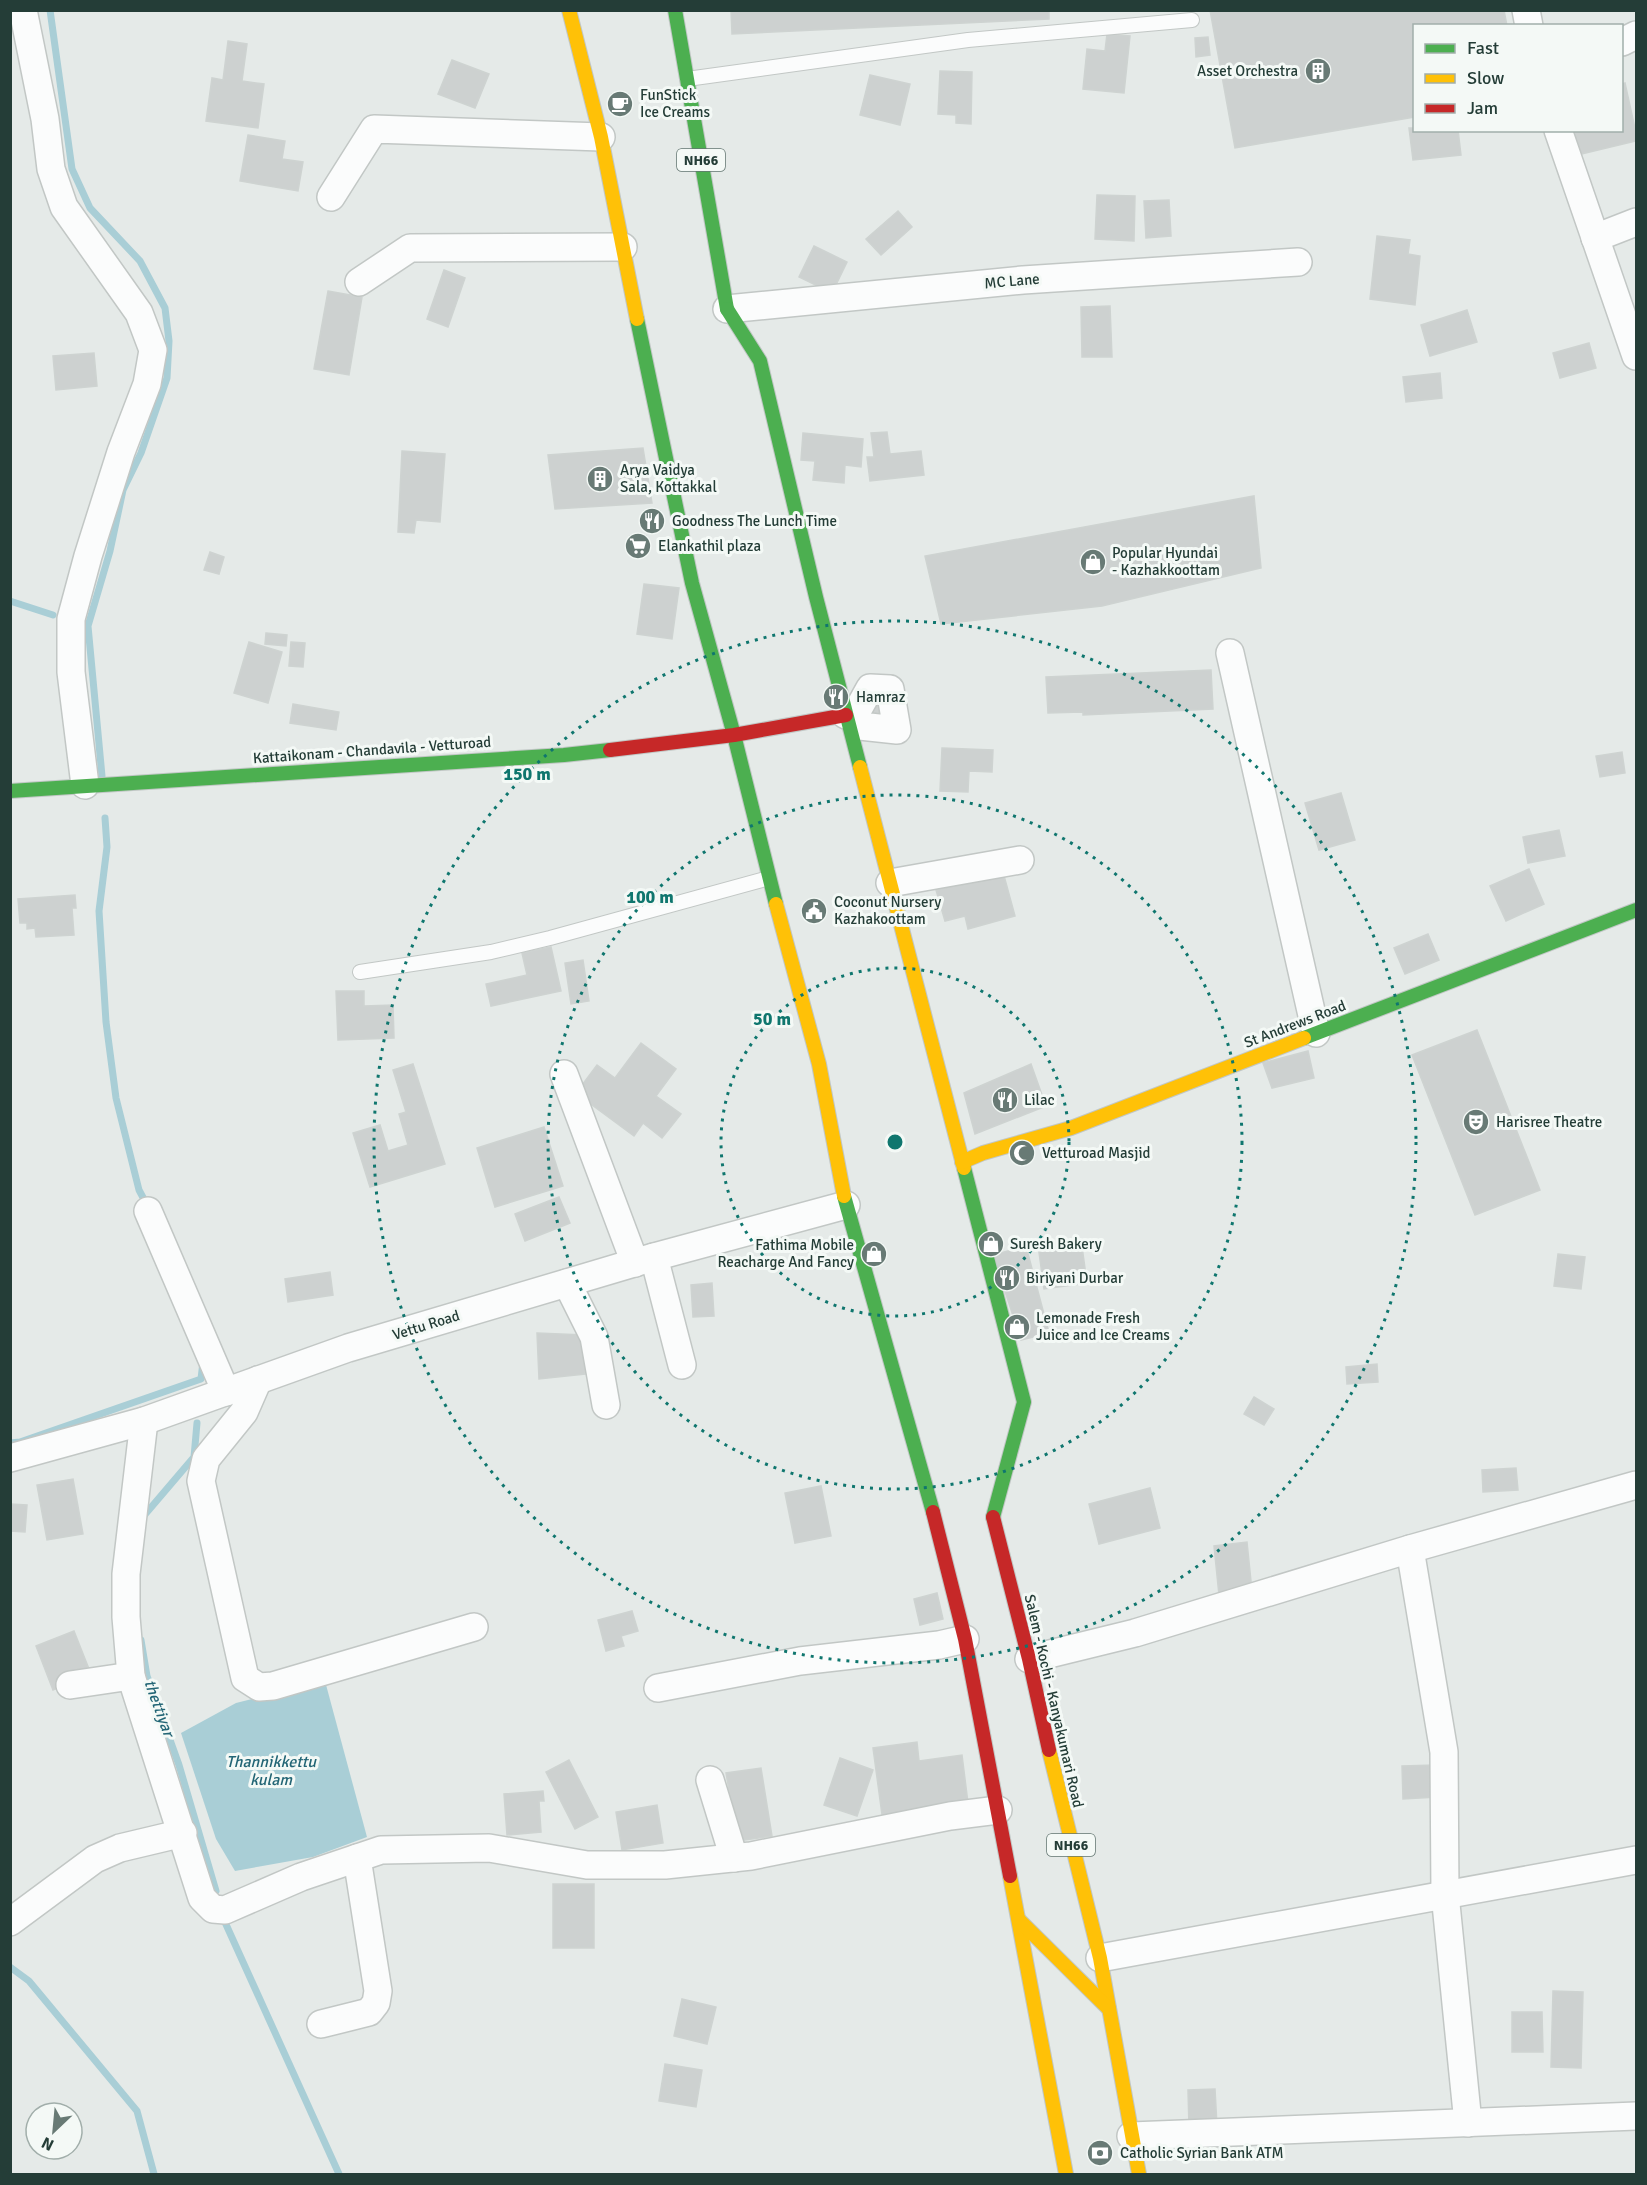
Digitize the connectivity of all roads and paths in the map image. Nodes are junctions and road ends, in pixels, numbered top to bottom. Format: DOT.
graph roads {
  1 [pos="23,10"];
  2 [pos="570,10"];
  3 [pos="675,10"];
  4 [pos="1192,20"];
  5 [pos="687,79"];
  6 [pos="1559,132"];
  7 [pos="601,137"];
  8 [pos="331,197"];
  9 [pos="1636,222"];
  10 [pos="1595,238"];
  11 [pos="623,247"];
  12 [pos="1298,262"];
  13 [pos="359,282"];
  14 [pos="727,309"];
  15 [pos="1632,328"];
  16 [pos="1636,356"];
  17 [pos="1230,653"];
  18 [pos="851,714"];
  19 [pos="734,735"];
  20 [pos="85,785"];
  21 [pos="10,791"];
  22 [pos="1020,860"];
  23 [pos="769,878"];
  24 [pos="890,883"];
  25 [pos="1636,910"];
  26 [pos="360,972"];
  27 [pos="1316,1034"];
  28 [pos="564,1074"];
  29 [pos="962,1162"];
  30 [pos="846,1205"];
  31 [pos="148,1211"];
  32 [pos="644,1260"];
  33 [pos="567,1283"];
  34 [pos="682,1365"];
  35 [pos="258,1380"];
  36 [pos="226,1392"];
  37 [pos="606,1406"];
  38 [pos="144,1421"];
  39 [pos="10,1458"];
  40 [pos="1636,1485"];
  41 [pos="1410,1549"];
  42 [pos="474,1627"];
  43 [pos="965,1640"];
  44 [pos="1029,1659"];
  45 [pos="131,1676"];
  46 [pos="70,1685"];
  47 [pos="658,1688"];
  48 [pos="710,1780"];
  49 [pos="998,1810"];
  50 [pos="183,1833"];
  51 [pos="357,1858"];
  52 [pos="734,1858"];
  53 [pos="1636,1860"];
  54 [pos="1445,1894"];
  55 [pos="1019,1920"];
  56 [pos="10,1922"];
  57 [pos="1100,1958"];
  58 [pos="1109,2009"];
  59 [pos="321,2024"];
  60 [pos="1636,2116"];
  61 [pos="1468,2123"];
  62 [pos="1131,2136"];
  63 [pos="1066,2175"];
  64 [pos="1139,2175"];
  1 -- 20 [label="street"];
  2 -- 7 [label="main road"];
  3 -- 5 [label="main road, NH66"];
  4 -- 5 [label="lane"];
  5 -- 14 [label="main road, NH66"];
  6 -- 10 [label="street"];
  7 -- 8 [label="street"];
  7 -- 11 [label="main road"];
  9 -- 10 [label="street"];
  10 -- 15 [label="street"];
  11 -- 13 [label="street"];
  11 -- 19 [label="main road"];
  12 -- 14 [label="street, MC Lane"];
  14 -- 18 [label="main road"];
  15 -- 16 [label="street"];
  17 -- 27 [label="street"];
  18 -- 19 [label="main road, Kattaikonam - Chandavila - Vetturoad"];
  18 -- 24 [label="main road"];
  19 -- 20 [label="main road, Kattaikonam - Chandavila - Vetturoad"];
  19 -- 23 [label="main road"];
  20 -- 21 [label="main road, Kattaikonam - Chandavila - Vetturoad"];
  22 -- 24 [label="street"];
  23 -- 26 [label="lane"];
  23 -- 30 [label="main road"];
  24 -- 29 [label="main road"];
  25 -- 27 [label="main road, St Andrews Road"];
  27 -- 29 [label="main road, St Andrews Road"];
  28 -- 32 [label="street"];
  29 -- 44 [label="main road, Salem - Kochi - Kanyakumari Road / NH66"];
  30 -- 32 [label="street, Vettu Road"];
  30 -- 43 [label="main road"];
  31 -- 36 [label="street"];
  32 -- 33 [label="street, Vettu Road"];
  32 -- 34 [label="street"];
  33 -- 35 [label="street, Vettu Road"];
  33 -- 37 [label="street"];
  35 -- 36 [label="street, Vettu Road"];
  35 -- 42 [label="street"];
  36 -- 38 [label="street, Vettu Road"];
  38 -- 39 [label="street, Vettu Road"];
  38 -- 45 [label="street"];
  40 -- 41 [label="street"];
  41 -- 44 [label="street"];
  41 -- 54 [label="street"];
  43 -- 47 [label="street"];
  43 -- 49 [label="main road"];
  44 -- 57 [label="main road, Salem - Kochi - Kanyakumari Road / NH66"];
  45 -- 46 [label="street"];
  45 -- 50 [label="street"];
  48 -- 52 [label="street"];
  49 -- 52 [label="street"];
  49 -- 55 [label="main road"];
  50 -- 51 [label="street"];
  50 -- 56 [label="street"];
  51 -- 52 [label="street"];
  51 -- 59 [label="street"];
  53 -- 54 [label="street"];
  54 -- 57 [label="street"];
  54 -- 61 [label="street"];
  55 -- 58 [label="main road"];
  55 -- 63 [label="main road"];
  57 -- 58 [label="main road, Salem - Kochi - Kanyakumari Road / NH66"];
  58 -- 62 [label="main road, Salem - Kochi - Kanyakumari Road / NH66"];
  60 -- 61 [label="street"];
  61 -- 62 [label="street"];
  62 -- 64 [label="main road, Salem - Kochi - Kanyakumari Road / NH66"];
}
